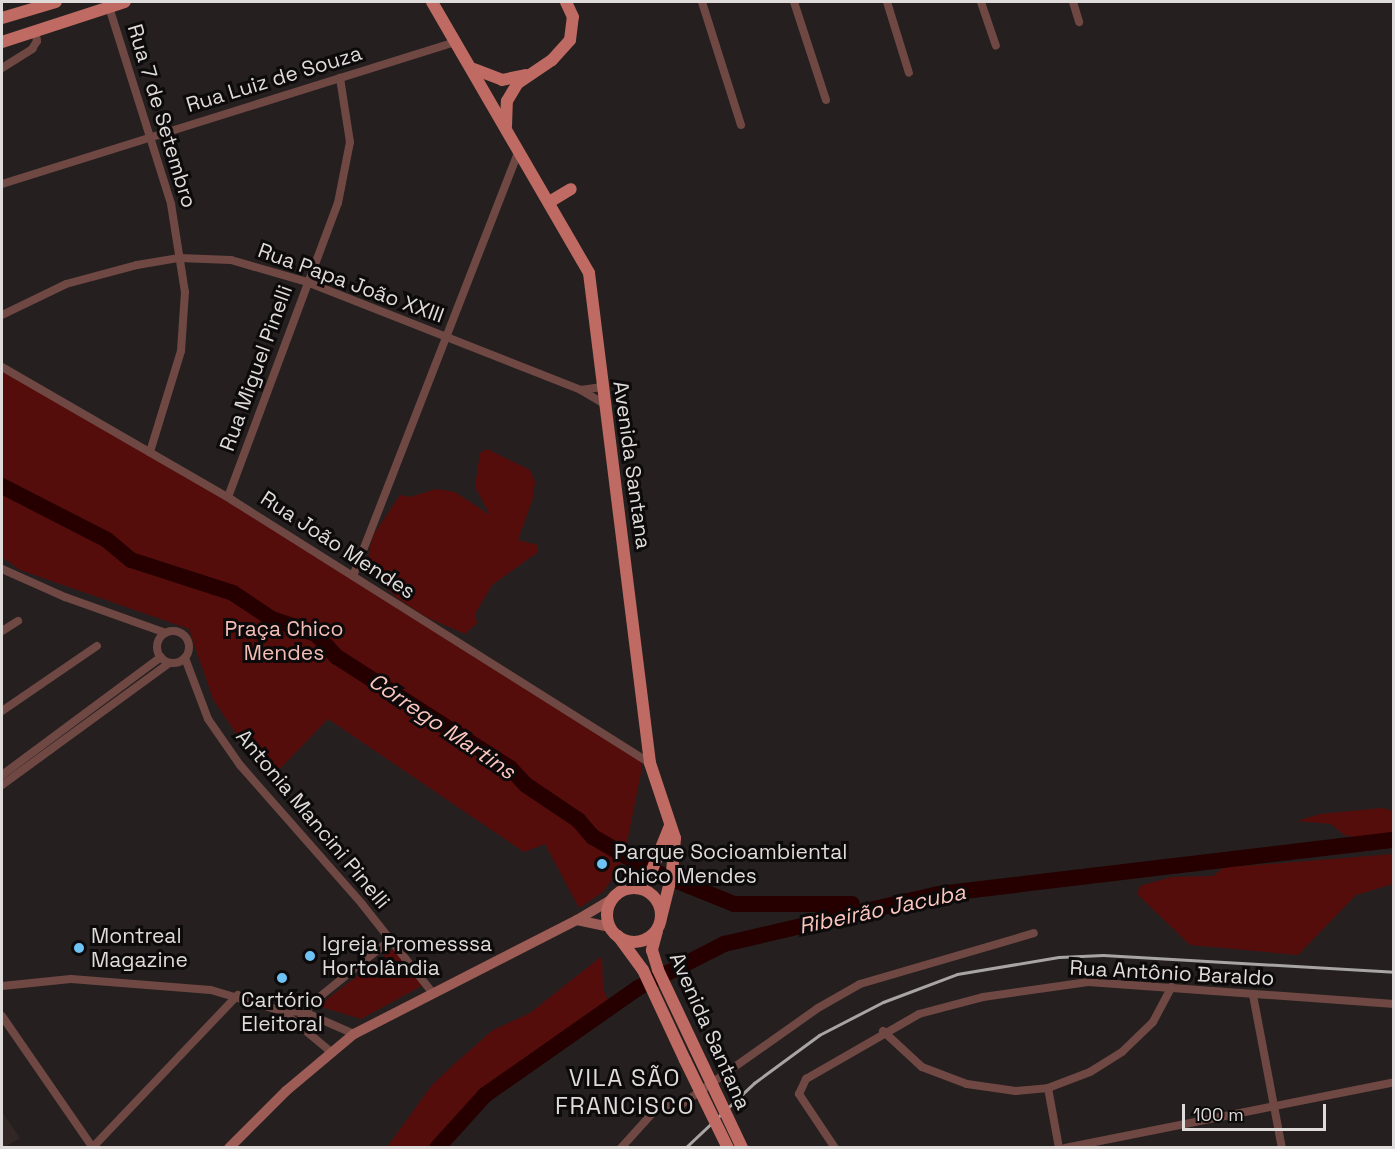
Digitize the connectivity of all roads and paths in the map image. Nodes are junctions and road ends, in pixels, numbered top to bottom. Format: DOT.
graph roads {
  1 [pos="56,2"];
  2 [pos="125,2"];
  3 [pos="432,2"];
  4 [pos="566,2"];
  5 [pos="702,2"];
  6 [pos="794,2"];
  7 [pos="887,2"];
  8 [pos="981,2"];
  9 [pos="1073,2"];
  10 [pos="109,4"];
  11 [pos="2,18"];
  12 [pos="1079,22"];
  13 [pos="35,30"];
  14 [pos="2,42"];
  15 [pos="455,42"];
  16 [pos="996,46"];
  17 [pos="465,59"];
  18 [pos="2,68"];
  19 [pos="909,73"];
  20 [pos="528,74"];
  21 [pos="340,78"];
  22 [pos="826,100"];
  23 [pos="741,125"];
  24 [pos="506,127"];
  25 [pos="152,136"];
  26 [pos="519,150"];
  27 [pos="2,184"];
  28 [pos="571,189"];
  29 [pos="551,201"];
  30 [pos="179,258"];
  31 [pos="307,282"];
  32 [pos="2,315"];
  33 [pos="445,336"];
  34 [pos="2,367"];
  35 [pos="602,387"];
  36 [pos="581,390"];
  37 [pos="603,403"];
  38 [pos="150,452"];
  39 [pos="228,497"];
  40 [pos="2,569"];
  41 [pos="353,576"];
  42 [pos="18,621"];
  43 [pos="2,631"];
  44 [pos="166,633"];
  45 [pos="97,646"];
  46 [pos="161,657"];
  47 [pos="184,658"];
  48 [pos="169,663"];
  49 [pos="2,711"];
  50 [pos="650,763"];
  51 [pos="2,775"];
  52 [pos="2,785"];
  53 [pos="670,826"];
  54 [pos="632,888"];
  55 [pos="614,898"];
  56 [pos="577,920"];
  57 [pos="659,923"];
  58 [pos="614,931"];
  59 [pos="1034,933"];
  60 [pos="390,940"];
  61 [pos="2,986"];
  62 [pos="1172,987"];
  63 [pos="432,992"];
  64 [pos="238,995"];
  65 [pos="1253,995"];
  66 [pos="1394,1004"];
  67 [pos="282,1011"];
  68 [pos="304,1012"];
  69 [pos="2,1016"];
  70 [pos="299,1021"];
  71 [pos="883,1031"];
  72 [pos="354,1034"];
  73 [pos="331,1052"];
  74 [pos="1394,1082"];
  75 [pos="1048,1088"];
  76 [pos="1274,1106"];
  77 [pos="93,1147"];
  78 [pos="229,1148"];
  79 [pos="621,1148"];
  80 [pos="728,1148"];
  81 [pos="742,1148"];
  82 [pos="835,1148"];
  83 [pos="1059,1148"];
  84 [pos="1065,1148"];
  85 [pos="1282,1148"];
  1 -- 11 [label="main road"];
  2 -- 10 [label="main road"];
  3 -- 15 [label="main road, Avenida Santana"];
  4 -- 20 [label="main road, Avenida Santana"];
  5 -- 23 [label="street"];
  6 -- 22 [label="street"];
  7 -- 19 [label="street"];
  8 -- 16 [label="street"];
  9 -- 12 [label="street"];
  10 -- 13 [label="main road"];
  10 -- 25 [label="street, Rua 7 de Setembro"];
  13 -- 14 [label="main road"];
  13 -- 18 [label="street"];
  15 -- 17 [label="main road, Avenida Santana"];
  15 -- 21 [label="street, Rua Luiz de Souza"];
  17 -- 20 [label="main road, Avenida Santana"];
  17 -- 24 [label="main road, Avenida Santana"];
  20 -- 24 [label="main road, Avenida Santana"];
  21 -- 25 [label="street, Rua Luiz de Souza"];
  21 -- 31 [label="street, Rua Miguel Pinelli"];
  24 -- 26 [label="main road, Avenida Santana"];
  25 -- 27 [label="street, Rua Luiz de Souza"];
  25 -- 30 [label="street, Rua 7 de Setembro"];
  26 -- 29 [label="main road, Avenida Santana"];
  26 -- 33 [label="street"];
  28 -- 29 [label="main road"];
  29 -- 35 [label="main road, Avenida Santana"];
  30 -- 31 [label="street, Rua Papa João XXIII"];
  30 -- 32 [label="street, Rua Papa João XXIII"];
  30 -- 38 [label="street, Rua 7 de Setembro"];
  31 -- 33 [label="street, Rua Papa João XXIII"];
  31 -- 39 [label="street, Rua Miguel Pinelli"];
  33 -- 36 [label="street, Rua Papa João XXIII"];
  33 -- 41 [label="street"];
  34 -- 38 [label="street, Rua João Mendes"];
  35 -- 36 [label="street, Rua Papa João XXIII"];
  35 -- 37 [label="main road, Avenida Santana"];
  36 -- 37 [label="street, Rua Papa João XXIII"];
  37 -- 50 [label="main road, Avenida Santana"];
  38 -- 39 [label="street, Rua João Mendes"];
  39 -- 41 [label="street, Rua João Mendes"];
  40 -- 44 [label="street"];
  41 -- 50 [label="street, Rua João Mendes"];
  42 -- 43 [label="street"];
  44 -- 46 [label="street"];
  44 -- 47 [label="street"];
  45 -- 49 [label="street"];
  46 -- 48 [label="street"];
  46 -- 51 [label="street"];
  47 -- 48 [label="street"];
  47 -- 60 [label="street, Antonia Mancini Pinelli"];
  48 -- 52 [label="street"];
  50 -- 53 [label="main road, Avenida Santana"];
  53 -- 54 [label="main road"];
  53 -- 57 [label="main road, Avenida Santana"];
  54 -- 55 [label="main road"];
  54 -- 57 [label="main road"];
  55 -- 56 [label="street"];
  55 -- 58 [label="main road"];
  56 -- 58 [label="street"];
  56 -- 63 [label="street"];
  57 -- 58 [label="main road, Avenida Santana"];
  57 -- 81 [label="main road, Avenida Santana, bridge"];
  58 -- 80 [label="main road, Avenida Santana, bridge"];
  59 -- 79 [label="street"];
  60 -- 63 [label="street, Antonia Mancini Pinelli"];
  60 -- 68 [label="street"];
  61 -- 64 [label="street"];
  62 -- 65 [label="street, Rua Antônio Baraldo"];
  62 -- 71 [label="street, Rua Antônio Baraldo"];
  62 -- 75 [label="street"];
  63 -- 72 [label="street"];
  64 -- 67 [label="street"];
  64 -- 77 [label="street"];
  65 -- 66 [label="street, Rua Antônio Baraldo"];
  65 -- 76 [label="street"];
  67 -- 68 [label="street"];
  67 -- 70 [label="street"];
  68 -- 70 [label="street"];
  68 -- 72 [label="street"];
  69 -- 77 [label="street"];
  70 -- 73 [label="street"];
  71 -- 75 [label="street"];
  71 -- 82 [label="street, Rua Antônio Baraldo"];
  72 -- 73 [label="street"];
  73 -- 78 [label="street"];
  74 -- 76 [label="street"];
  75 -- 83 [label="street"];
  76 -- 84 [label="street"];
  76 -- 85 [label="street"];
}
